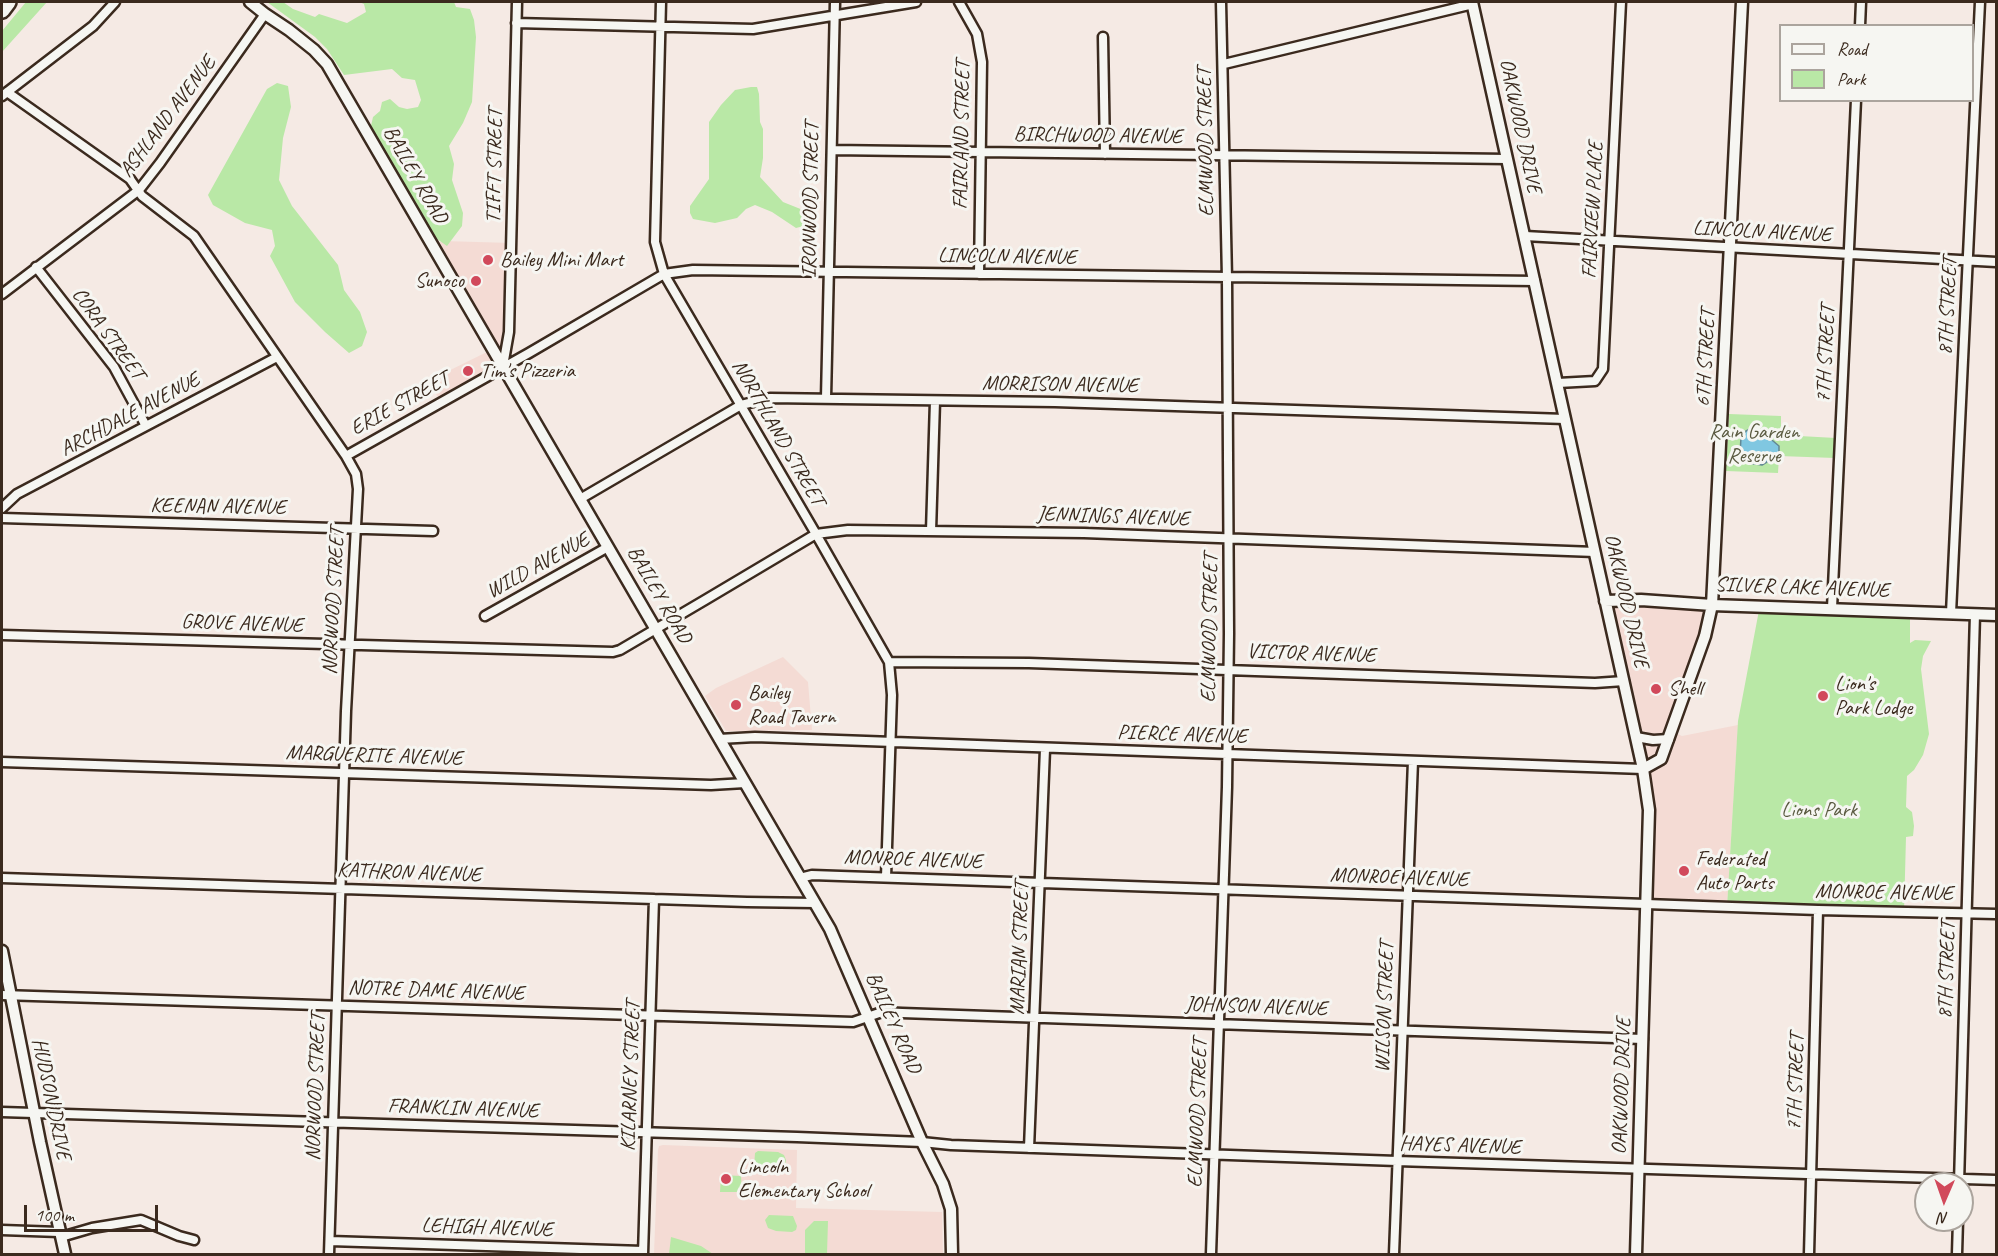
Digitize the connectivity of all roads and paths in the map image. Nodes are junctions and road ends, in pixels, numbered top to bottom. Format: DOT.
graph roads {
  1 [pos="8,2"];
  2 [pos="114,2"];
  3 [pos="250,2"];
  4 [pos="517,2"];
  5 [pos="661,2"];
  6 [pos="835,2"];
  7 [pos="916,2"];
  8 [pos="959,2"];
  9 [pos="1221,2"];
  10 [pos="1621,2"];
  11 [pos="1742,2"];
  12 [pos="1861,2"];
  13 [pos="1980,2"];
  14 [pos="1472,3"];
  15 [pos="2,10"];
  16 [pos="265,14"];
  17 [pos="834,16"];
  18 [pos="516,23"];
  19 [pos="1860,24"];
  20 [pos="660,27"];
  21 [pos="1103,37"];
  22 [pos="1224,64"];
  23 [pos="4,94"];
  24 [pos="1856,102"];
  25 [pos="832,150"];
  26 [pos="980,152"];
  27 [pos="1104,154"];
  28 [pos="1224,156"];
  29 [pos="1508,159"];
  30 [pos="139,190"];
  31 [pos="1525,236"];
  32 [pos="1609,241"];
  33 [pos="1731,248"];
  34 [pos="1849,255"];
  35 [pos="1968,261"];
  36 [pos="1996,262"];
  37 [pos="36,267"];
  38 [pos="828,271"];
  39 [pos="664,274"];
  40 [pos="978,274"];
  41 [pos="1227,278"];
  42 [pos="1535,281"];
  43 [pos="2,294"];
  44 [pos="277,357"];
  45 [pos="503,366"];
  46 [pos="1558,383"];
  47 [pos="826,398"];
  48 [pos="935,401"];
  49 [pos="741,405"];
  50 [pos="1229,408"];
  51 [pos="1565,419"];
  52 [pos="146,426"];
  53 [pos="346,456"];
  54 [pos="580,499"];
  55 [pos="2,508"];
  56 [pos="2,518"];
  57 [pos="356,529"];
  58 [pos="433,531"];
  59 [pos="931,531"];
  60 [pos="816,534"];
  61 [pos="1229,539"];
  62 [pos="608,547"];
  63 [pos="1595,552"];
  64 [pos="1605,601"];
  65 [pos="1712,605"];
  66 [pos="1833,608"];
  67 [pos="1951,613"];
  68 [pos="1976,614"];
  69 [pos="1996,615"];
  70 [pos="485,616"];
  71 [pos="656,629"];
  72 [pos="2,635"];
  73 [pos="350,645"];
  74 [pos="889,662"];
  75 [pos="1228,669"];
  76 [pos="1624,681"];
  77 [pos="1636,737"];
  78 [pos="719,739"];
  79 [pos="1669,739"];
  80 [pos="892,743"];
  81 [pos="1045,748"];
  82 [pos="1226,755"];
  83 [pos="1413,761"];
  84 [pos="2,762"];
  85 [pos="1643,769"];
  86 [pos="345,773"];
  87 [pos="745,783"];
  88 [pos="2,878"];
  89 [pos="800,878"];
  90 [pos="886,878"];
  91 [pos="1040,883"];
  92 [pos="341,889"];
  93 [pos="1224,889"];
  94 [pos="1408,896"];
  95 [pos="654,899"];
  96 [pos="814,903"];
  97 [pos="1647,904"];
  98 [pos="1818,910"];
  99 [pos="1967,913"];
  100 [pos="1996,914"];
  101 [pos="2,951"];
  102 [pos="6,995"];
  103 [pos="337,1005"];
  104 [pos="651,1016"];
  105 [pos="869,1017"];
  106 [pos="1035,1017"];
  107 [pos="1219,1025"];
  108 [pos="1402,1030"];
  109 [pos="1642,1039"];
  110 [pos="2,1112"];
  111 [pos="34,1114"];
  112 [pos="333,1123"];
  113 [pos="648,1133"];
  114 [pos="922,1142"];
  115 [pos="1029,1148"];
  116 [pos="1215,1155"];
  117 [pos="1397,1161"];
  118 [pos="1638,1170"];
  119 [pos="1959,1172"];
  120 [pos="1811,1175"];
  121 [pos="1914,1179"];
  122 [pos="1996,1180"];
  123 [pos="1974,1181"];
  124 [pos="2,1230"];
  125 [pos="1958,1232"];
  126 [pos="60,1234"];
  127 [pos="194,1239"];
  128 [pos="330,1241"];
  129 [pos="643,1253"];
  130 [pos="65,1254"];
  131 [pos="329,1254"];
  132 [pos="952,1254"];
  133 [pos="1211,1254"];
  134 [pos="1394,1254"];
  135 [pos="1636,1254"];
  136 [pos="1809,1254"];
  137 [pos="1957,1254"];
  1 -- 15 [label="highway"];
  2 -- 23 [label="street"];
  3 -- 16 [label="street, BAILEY ROAD"];
  4 -- 18 [label="street, TIFFT STREET"];
  5 -- 20 [label="street, NORTHLAND STREET"];
  6 -- 17 [label="street, IRONWOOD STREET"];
  7 -- 17 [label="street"];
  8 -- 26 [label="street, FAIRLAND STREET"];
  9 -- 22 [label="street, ELMWOOD STREET"];
  10 -- 32 [label="street, FAIRVIEW PLACE"];
  11 -- 33 [label="street, 6TH STREET"];
  12 -- 19 [label="street"];
  13 -- 35 [label="street, 8TH STREET"];
  14 -- 22 [label="street"];
  14 -- 29 [label="street, OAKWOOD DRIVE"];
  16 -- 30 [label="street, ASHLAND AVENUE"];
  16 -- 45 [label="street, BAILEY ROAD"];
  17 -- 20 [label="street"];
  17 -- 25 [label="street, IRONWOOD STREET"];
  18 -- 20 [label="street"];
  18 -- 45 [label="street, TIFFT STREET"];
  20 -- 39 [label="street, NORTHLAND STREET"];
  21 -- 27 [label="street"];
  22 -- 28 [label="street, ELMWOOD STREET"];
  23 -- 30 [label="street, NORWOOD STREET"];
  24 -- 34 [label="street, 7TH STREET"];
  25 -- 26 [label="street, BIRCHWOOD AVENUE"];
  25 -- 38 [label="street, IRONWOOD STREET"];
  26 -- 27 [label="street, BIRCHWOOD AVENUE"];
  26 -- 40 [label="street, FAIRLAND STREET"];
  27 -- 28 [label="street, BIRCHWOOD AVENUE"];
  28 -- 29 [label="street, BIRCHWOOD AVENUE"];
  28 -- 41 [label="street, ELMWOOD STREET"];
  29 -- 31 [label="street, OAKWOOD DRIVE"];
  30 -- 37 [label="street, ASHLAND AVENUE"];
  30 -- 44 [label="street, NORWOOD STREET"];
  31 -- 32 [label="street, LINCOLN AVENUE"];
  31 -- 42 [label="street, OAKWOOD DRIVE"];
  32 -- 33 [label="street, LINCOLN AVENUE"];
  32 -- 46 [label="street, FAIRVIEW PLACE"];
  33 -- 34 [label="street, LINCOLN AVENUE"];
  33 -- 65 [label="street, 6TH STREET"];
  34 -- 35 [label="street, LINCOLN AVENUE"];
  34 -- 66 [label="street, 7TH STREET"];
  35 -- 36 [label="street, LINCOLN AVENUE"];
  35 -- 67 [label="street, 8TH STREET"];
  37 -- 43 [label="street, ASHLAND AVENUE"];
  37 -- 52 [label="street, CORA STREET"];
  38 -- 39 [label="street, LINCOLN AVENUE"];
  38 -- 40 [label="street, LINCOLN AVENUE"];
  38 -- 47 [label="street, IRONWOOD STREET"];
  39 -- 45 [label="street, LINCOLN AVENUE"];
  39 -- 49 [label="street, NORTHLAND STREET"];
  40 -- 41 [label="street, LINCOLN AVENUE"];
  41 -- 42 [label="street, LINCOLN AVENUE"];
  41 -- 50 [label="street, ELMWOOD STREET"];
  42 -- 46 [label="street, OAKWOOD DRIVE"];
  44 -- 52 [label="street, ARCHDALE AVENUE"];
  44 -- 53 [label="street, NORWOOD STREET"];
  45 -- 53 [label="street, ERIE STREET"];
  45 -- 54 [label="street, BAILEY ROAD"];
  46 -- 51 [label="street, OAKWOOD DRIVE"];
  47 -- 48 [label="street, MORRISON AVENUE"];
  47 -- 49 [label="street, MORRISON AVENUE"];
  48 -- 50 [label="street, MORRISON AVENUE"];
  48 -- 59 [label="street"];
  49 -- 54 [label="street, MORRISON AVENUE"];
  49 -- 60 [label="street, NORTHLAND STREET"];
  50 -- 51 [label="street, MORRISON AVENUE"];
  50 -- 61 [label="street, ELMWOOD STREET"];
  51 -- 63 [label="street, OAKWOOD DRIVE"];
  52 -- 55 [label="street, ARCHDALE AVENUE"];
  53 -- 57 [label="street, NORWOOD STREET"];
  54 -- 62 [label="street, BAILEY ROAD"];
  56 -- 57 [label="street, KEENAN AVENUE"];
  57 -- 58 [label="street, KEENAN AVENUE"];
  57 -- 73 [label="street, NORWOOD STREET"];
  59 -- 60 [label="street, JENNINGS AVENUE"];
  59 -- 61 [label="street, JENNINGS AVENUE"];
  60 -- 71 [label="street, JENNINGS AVENUE"];
  60 -- 74 [label="street, NORTHLAND STREET"];
  61 -- 63 [label="street, JENNINGS AVENUE"];
  61 -- 75 [label="street, ELMWOOD STREET"];
  62 -- 70 [label="street, WILD AVENUE"];
  62 -- 71 [label="street, BAILEY ROAD"];
  63 -- 64 [label="street, OAKWOOD DRIVE"];
  64 -- 65 [label="street, SILVER LAKE AVENUE"];
  64 -- 76 [label="street, OAKWOOD DRIVE"];
  65 -- 66 [label="street, SILVER LAKE AVENUE"];
  65 -- 79 [label="street, 6TH STREET"];
  66 -- 67 [label="street, SILVER LAKE AVENUE"];
  67 -- 68 [label="street, SILVER LAKE AVENUE"];
  68 -- 69 [label="street, SILVER LAKE AVENUE"];
  68 -- 99 [label="street, 8TH STREET"];
  71 -- 73 [label="street, GROVE AVENUE"];
  71 -- 78 [label="street, BAILEY ROAD"];
  72 -- 73 [label="street, GROVE AVENUE"];
  73 -- 86 [label="street, NORWOOD STREET"];
  74 -- 75 [label="street, VICTOR AVENUE"];
  74 -- 80 [label="street, NORTHLAND STREET"];
  75 -- 76 [label="street, VICTOR AVENUE"];
  75 -- 82 [label="street, ELMWOOD STREET"];
  76 -- 77 [label="street, OAKWOOD DRIVE"];
  77 -- 79 [label="street"];
  77 -- 85 [label="street, OAKWOOD DRIVE"];
  78 -- 80 [label="street, PIERCE AVENUE"];
  78 -- 87 [label="street, BAILEY ROAD"];
  79 -- 85 [label="street, 6TH STREET"];
  80 -- 81 [label="street, PIERCE AVENUE"];
  80 -- 90 [label="street, NORTHLAND STREET"];
  81 -- 82 [label="street, PIERCE AVENUE"];
  81 -- 91 [label="street, MARIAN STREET"];
  82 -- 83 [label="street, PIERCE AVENUE"];
  82 -- 93 [label="street, ELMWOOD STREET"];
  83 -- 85 [label="street, PIERCE AVENUE"];
  83 -- 94 [label="street, WILSON STREET"];
  84 -- 86 [label="street, MARGUERITE AVENUE"];
  85 -- 97 [label="street, OAKWOOD DRIVE"];
  86 -- 87 [label="street, MARGUERITE AVENUE"];
  86 -- 92 [label="street, NORWOOD STREET"];
  87 -- 89 [label="street, BAILEY ROAD"];
  88 -- 92 [label="street, KATHRON AVENUE"];
  89 -- 90 [label="street, MONROE AVENUE"];
  89 -- 96 [label="street, BAILEY ROAD"];
  90 -- 91 [label="street, MONROE AVENUE"];
  91 -- 93 [label="street, MONROE AVENUE"];
  91 -- 106 [label="street, MARIAN STREET"];
  92 -- 95 [label="street, KATHRON AVENUE"];
  92 -- 103 [label="street, NORWOOD STREET"];
  93 -- 94 [label="street, MONROE AVENUE"];
  93 -- 107 [label="street, ELMWOOD STREET"];
  94 -- 97 [label="street, MONROE AVENUE"];
  94 -- 108 [label="street, WILSON STREET"];
  95 -- 96 [label="street, KATHRON AVENUE"];
  95 -- 104 [label="street, KILARNEY STREET"];
  96 -- 105 [label="street, BAILEY ROAD"];
  97 -- 98 [label="street, MONROE AVENUE"];
  97 -- 109 [label="street, OAKWOOD DRIVE"];
  98 -- 99 [label="street, MONROE AVENUE"];
  98 -- 120 [label="street, 7TH STREET"];
  99 -- 100 [label="street, MONROE AVENUE"];
  99 -- 119 [label="street, 8TH STREET"];
  101 -- 102 [label="street, HUDSON DRIVE"];
  102 -- 103 [label="street, NOTRE DAME AVENUE"];
  102 -- 111 [label="street, HUDSON DRIVE"];
  103 -- 104 [label="street, NOTRE DAME AVENUE"];
  103 -- 112 [label="street, NORWOOD STREET"];
  104 -- 105 [label="street, NOTRE DAME AVENUE"];
  104 -- 113 [label="street, KILARNEY STREET"];
  105 -- 106 [label="street, JOHNSON AVENUE"];
  105 -- 114 [label="street, BAILEY ROAD"];
  106 -- 107 [label="street, JOHNSON AVENUE"];
  106 -- 115 [label="street, MARIAN STREET"];
  107 -- 108 [label="street, JOHNSON AVENUE"];
  107 -- 116 [label="street, ELMWOOD STREET"];
  108 -- 109 [label="street, JOHNSON AVENUE"];
  108 -- 117 [label="street, WILSON STREET"];
  109 -- 118 [label="street, OAKWOOD DRIVE"];
  110 -- 111 [label="street, FRANKLIN AVENUE"];
  111 -- 112 [label="street, FRANKLIN AVENUE"];
  111 -- 126 [label="street, HUDSON DRIVE"];
  112 -- 113 [label="street, FRANKLIN AVENUE"];
  112 -- 128 [label="street, NORWOOD STREET"];
  113 -- 114 [label="street, FRANKLIN AVENUE"];
  113 -- 129 [label="street, KILARNEY STREET"];
  114 -- 115 [label="street, HAYES AVENUE"];
  114 -- 132 [label="street, BAILEY ROAD"];
  115 -- 116 [label="street, HAYES AVENUE"];
  116 -- 117 [label="street, HAYES AVENUE"];
  116 -- 133 [label="street, ELMWOOD STREET"];
  117 -- 118 [label="street, HAYES AVENUE"];
  117 -- 134 [label="street, WILSON STREET"];
  118 -- 120 [label="street, HAYES AVENUE"];
  118 -- 135 [label="street, OAKWOOD DRIVE"];
  120 -- 121 [label="street, HAYES AVENUE"];
  120 -- 136 [label="street, 7TH STREET"];
  122 -- 123 [label="street, HAYES AVENUE"];
  124 -- 126 [label="street"];
  125 -- 137 [label="street"];
  126 -- 127 [label="street"];
  126 -- 130 [label="street, HUDSON DRIVE"];
  128 -- 129 [label="street, LEHIGH AVENUE"];
  128 -- 131 [label="street, NORWOOD STREET"];
}
